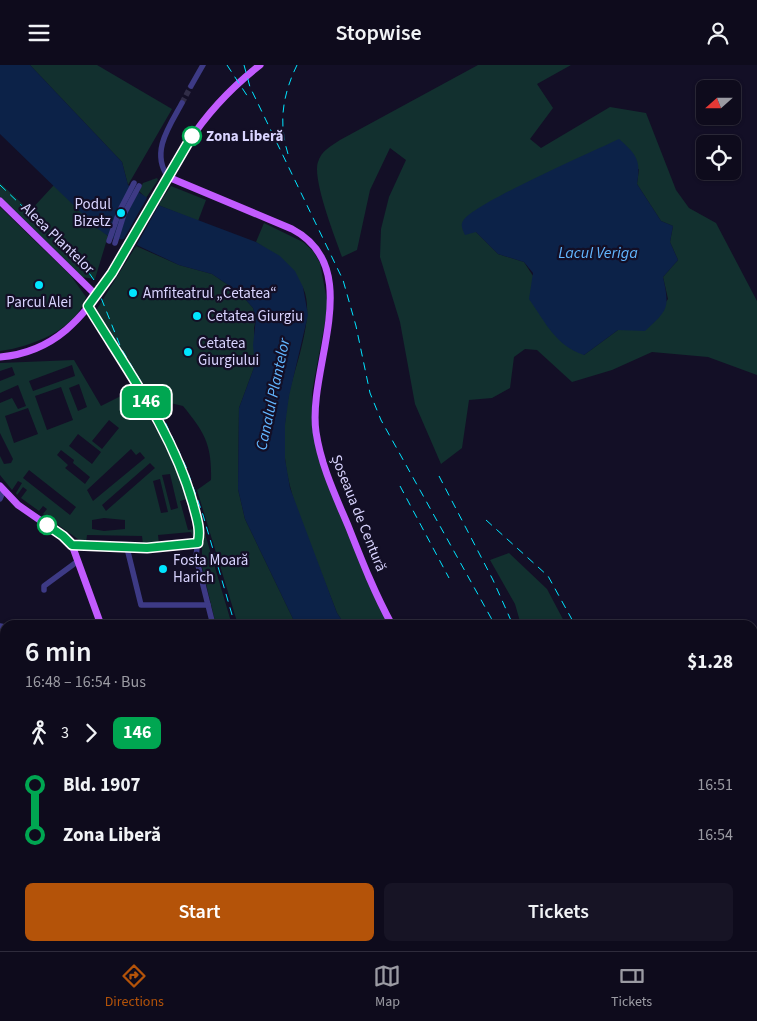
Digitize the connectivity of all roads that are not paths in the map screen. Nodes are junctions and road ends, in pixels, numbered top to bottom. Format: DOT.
graph roads {
  1 [pos="203,65"];
  2 [pos="260,65"];
  3 [pos="191,87"];
  4 [pos="182,103"];
  5 [pos="168,177"];
  6 [pos="136,185"];
  7 [pos="0,201"];
  8 [pos="112,242"];
  9 [pos="96,295"];
  10 [pos="88,306"];
  11 [pos="0,357"];
  12 [pos="2,488"];
  13 [pos="0,499"];
  14 [pos="198,543"];
  15 [pos="72,545"];
  16 [pos="126,548"];
  17 [pos="78,561"];
  18 [pos="44,590"];
  19 [pos="208,605"];
  20 [pos="99,620"];
  21 [pos="212,620"];
  22 [pos="390,620"];
  1 -- 3 [label="street"];
  2 -- 5 [label="main road"];
  4 -- 5 [label="street"];
  5 -- 9 [label="main road"];
  5 -- 22 [label="main road, Șoseaua de Centură"];
  6 -- 8 [label="street"];
  7 -- 9 [label="main road, Aleea Plantelor"];
  9 -- 10 [label="main road"];
  10 -- 11 [label="main road"];
  10 -- 14 [label="street"];
  12 -- 13 [label="street"];
  12 -- 15 [label="main road"];
  14 -- 16 [label="street"];
  14 -- 19 [label="street"];
  15 -- 16 [label="street"];
  15 -- 17 [label="main road"];
  16 -- 19 [label="street"];
  17 -- 18 [label="street"];
  17 -- 20 [label="main road"];
  19 -- 21 [label="street"];
}
